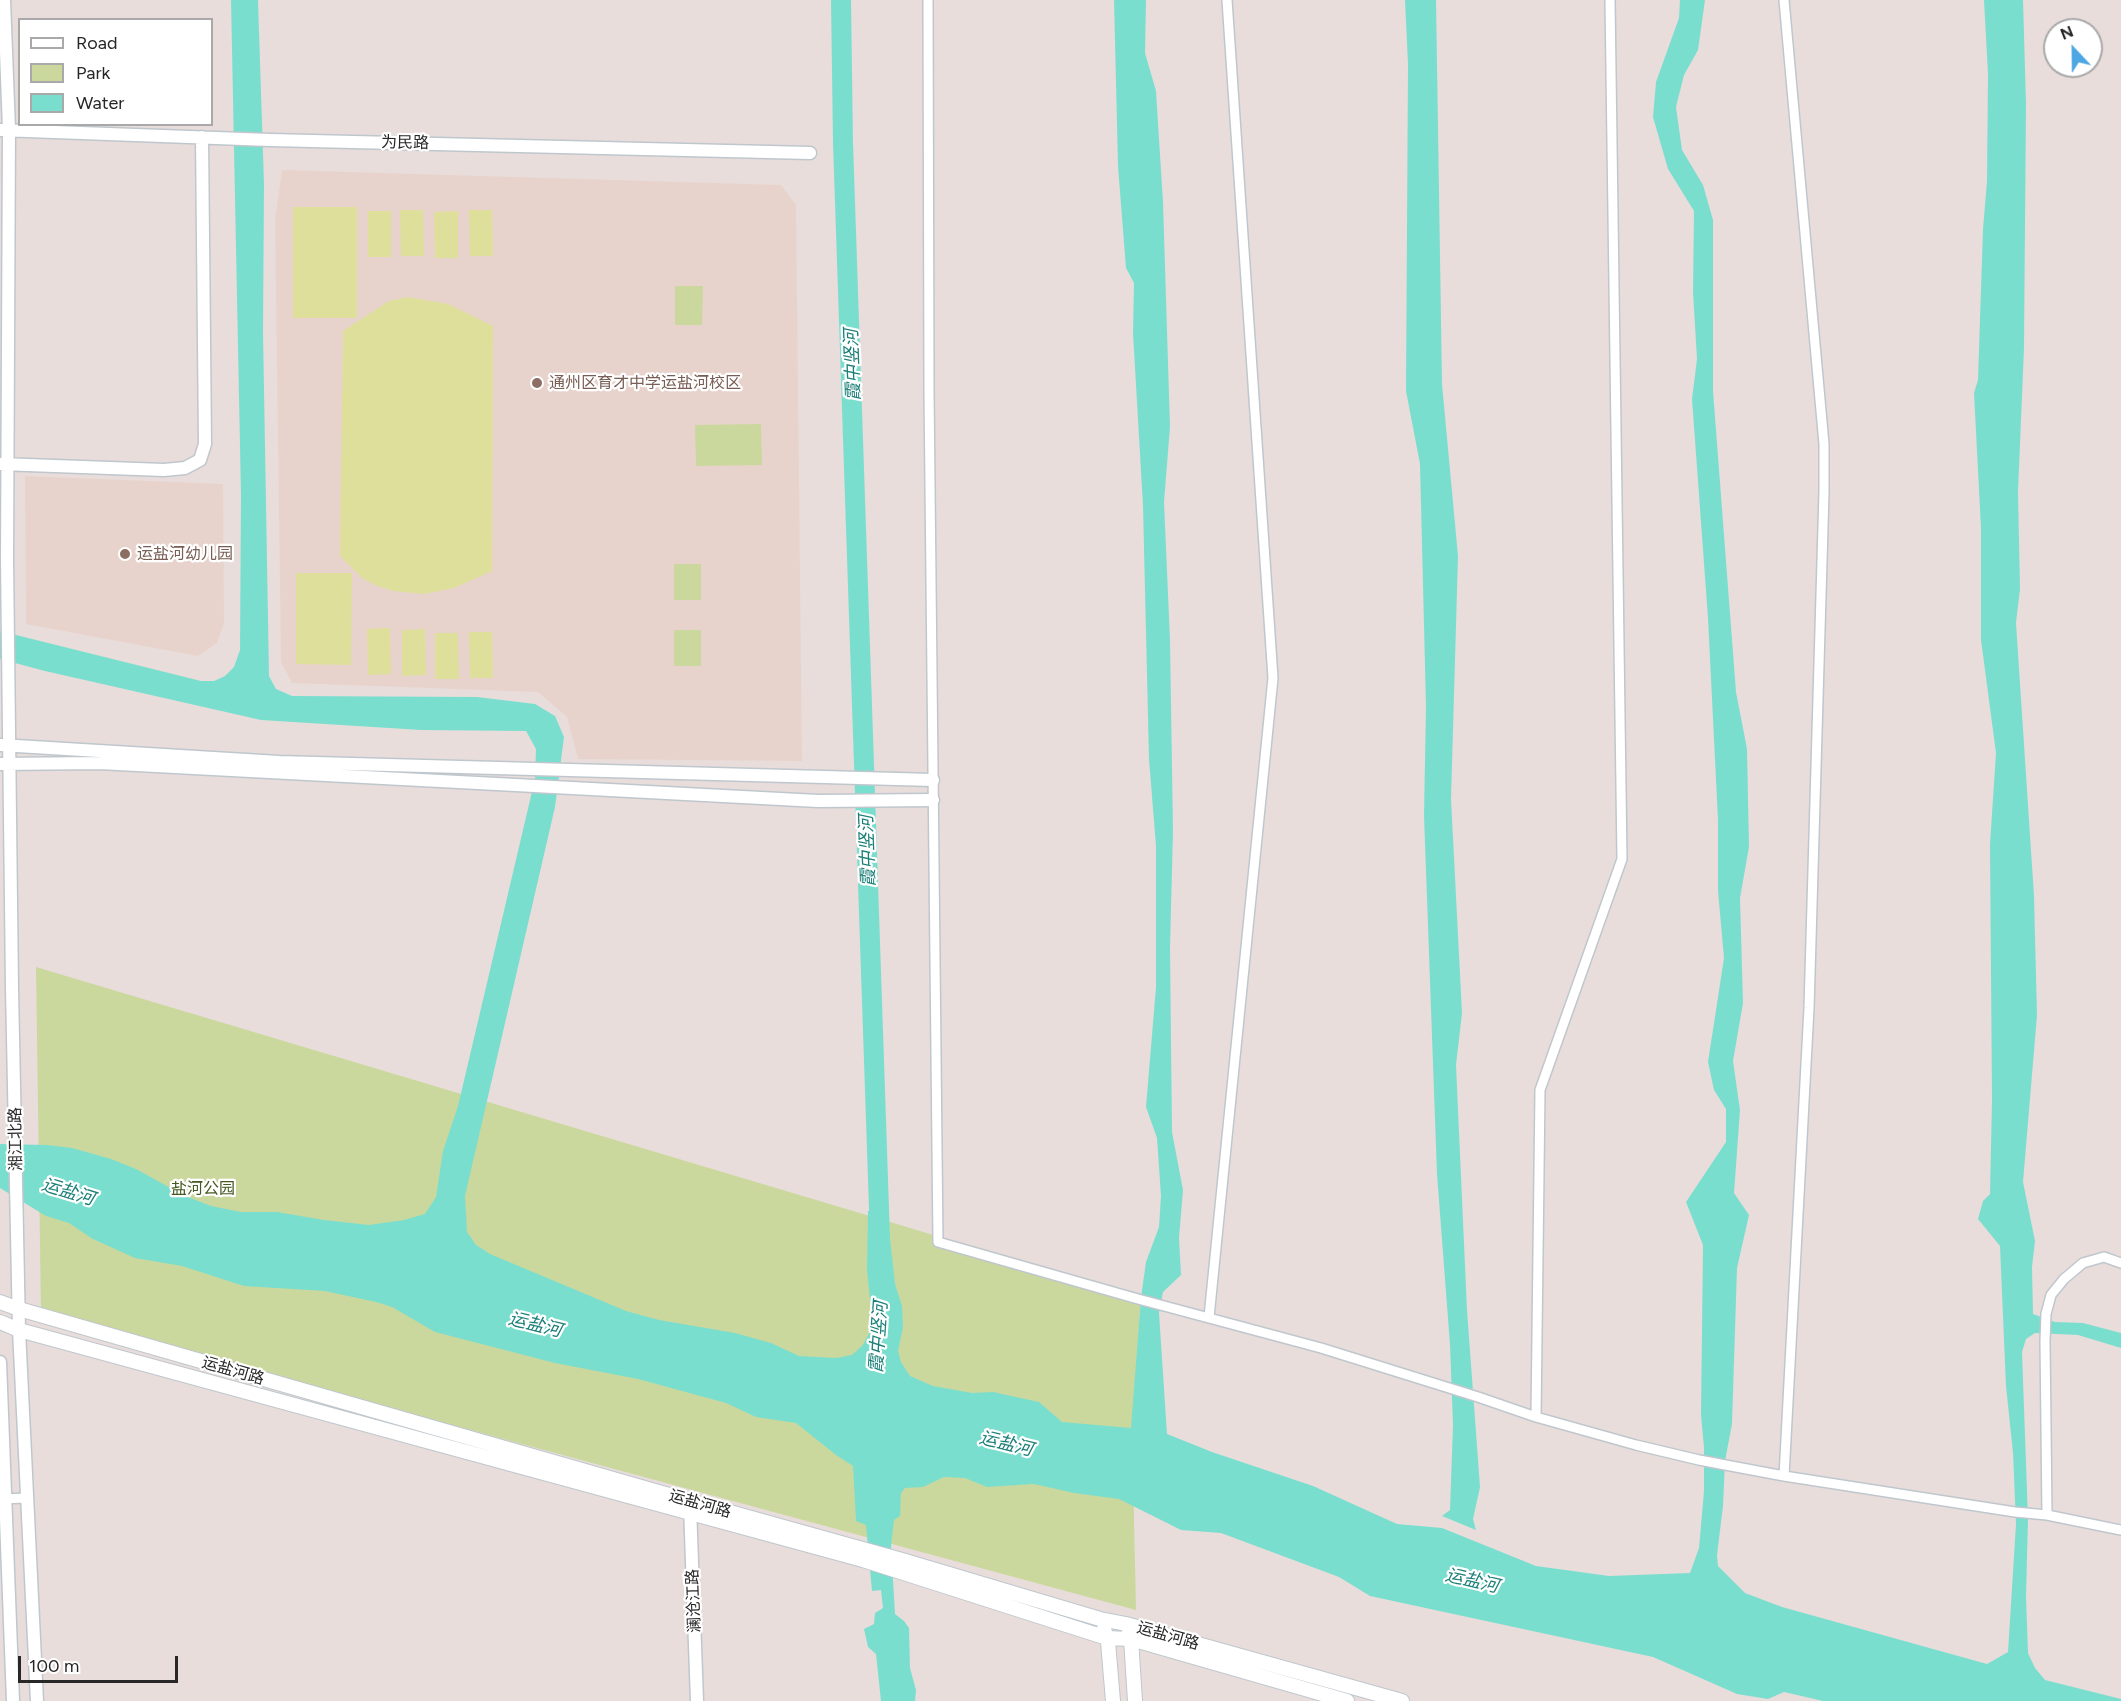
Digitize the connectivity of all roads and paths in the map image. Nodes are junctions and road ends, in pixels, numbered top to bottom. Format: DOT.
graph roads {
  1 [pos="4,0"];
  2 [pos="928,0"];
  3 [pos="1227,0"];
  4 [pos="1610,0"];
  5 [pos="1784,0"];
  6 [pos="4,129"];
  7 [pos="202,137"];
  8 [pos="810,153"];
  9 [pos="4,464"];
  10 [pos="5,745"];
  11 [pos="5,764"];
  12 [pos="933,780"];
  13 [pos="933,800"];
  14 [pos="2121,1263"];
  15 [pos="0,1302"];
  16 [pos="19,1309"];
  17 [pos="1209,1317"];
  18 [pos="0,1322"];
  19 [pos="20,1330"];
  20 [pos="0,1362"];
  21 [pos="1536,1417"];
  22 [pos="1784,1476"];
  23 [pos="3,1498"];
  24 [pos="27,1498"];
  25 [pos="690,1507"];
  26 [pos="2047,1515"];
  27 [pos="2121,1530"];
  28 [pos="901,1566"];
  29 [pos="1100,1619"];
  30 [pos="1126,1624"];
  31 [pos="1107,1638"];
  32 [pos="1131,1639"];
  33 [pos="13,1701"];
  34 [pos="37,1701"];
  35 [pos="697,1701"];
  36 [pos="1113,1701"];
  37 [pos="1135,1701"];
  38 [pos="1347,1701"];
  39 [pos="1402,1701"];
  1 -- 6 [label="street, 湘江北路"];
  2 -- 12 [label="street"];
  3 -- 17 [label="street"];
  4 -- 21 [label="street"];
  5 -- 22 [label="street"];
  6 -- 7 [label="street, 为民路"];
  6 -- 9 [label="street, 湘江北路"];
  7 -- 8 [label="street, 为民路"];
  7 -- 9 [label="street"];
  9 -- 10 [label="street, 湘江北路"];
  10 -- 11 [label="street, 湘江北路"];
  10 -- 12 [label="street"];
  11 -- 13 [label="street"];
  11 -- 16 [label="street, 湘江北路"];
  12 -- 13 [label="street"];
  13 -- 17 [label="street"];
  14 -- 26 [label="street"];
  15 -- 16 [label="main road, 运盐河路"];
  16 -- 19 [label="street, 湘江北路"];
  16 -- 25 [label="main road, 运盐河路"];
  17 -- 21 [label="street"];
  18 -- 19 [label="main road, 运盐河路"];
  19 -- 24 [label="street, 湘江北路"];
  19 -- 25 [label="main road, 运盐河路"];
  20 -- 23 [label="street"];
  21 -- 22 [label="street"];
  22 -- 26 [label="street"];
  23 -- 24 [label="street"];
  23 -- 33 [label="street"];
  24 -- 34 [label="street, 湘江北路"];
  25 -- 28 [label="main road, 运盐河路"];
  25 -- 35 [label="street, 澜沧江路"];
  26 -- 27 [label="street"];
  28 -- 29 [label="main road, 运盐河路"];
  28 -- 31 [label="main road, 运盐河路"];
  29 -- 30 [label="main road, 运盐河路"];
  29 -- 31 [label="main road"];
  30 -- 32 [label="main road"];
  30 -- 39 [label="main road, 运盐河路"];
  31 -- 32 [label="main road, 运盐河路"];
  31 -- 36 [label="main road"];
  32 -- 37 [label="main road"];
  32 -- 38 [label="main road, 运盐河路"];
}
